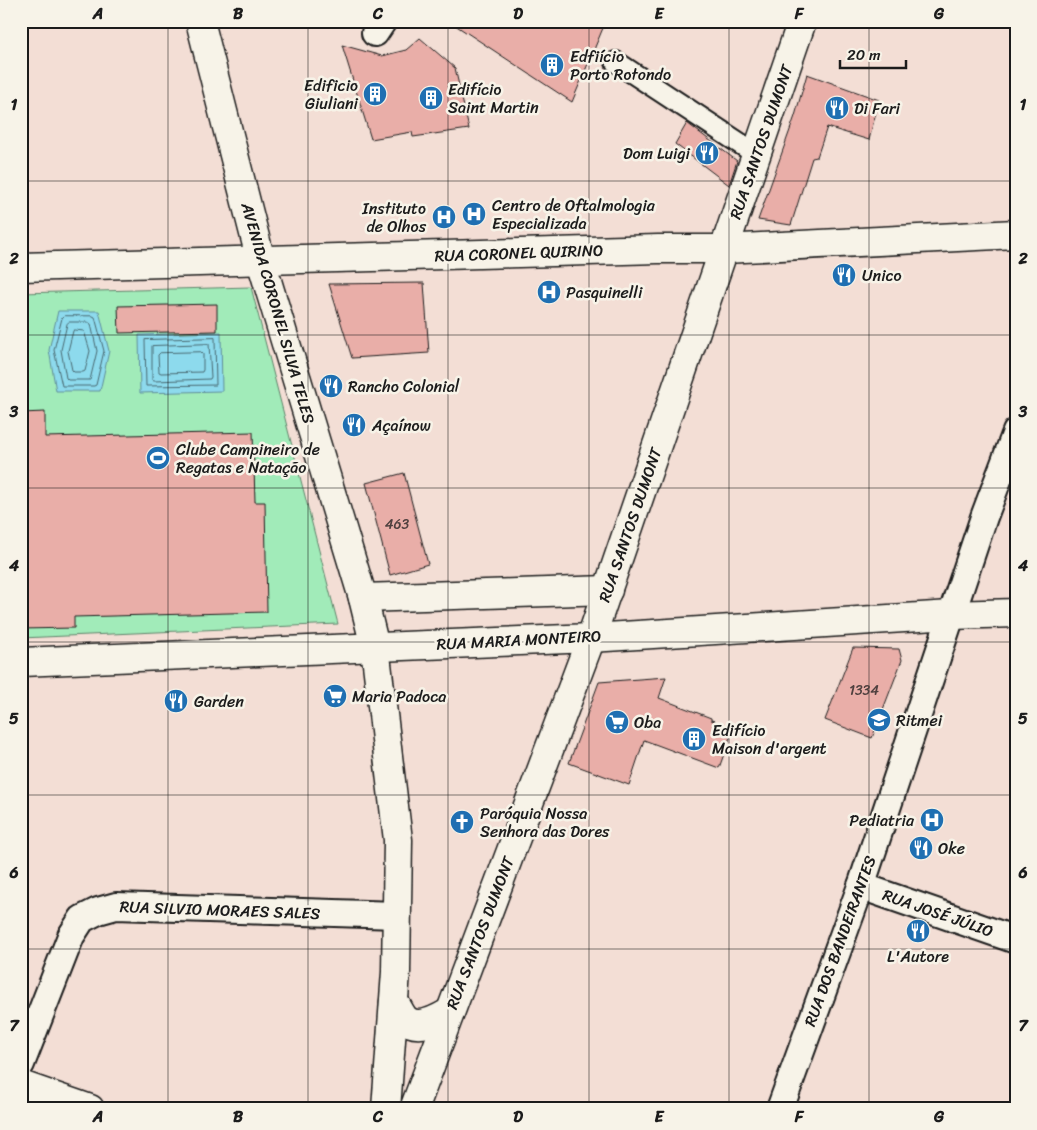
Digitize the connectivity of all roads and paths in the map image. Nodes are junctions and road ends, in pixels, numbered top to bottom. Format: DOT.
graph roads {
  1 [pos="200,21"];
  2 [pos="802,21"];
  3 [pos="616,62"];
  4 [pos="756,154"];
  5 [pos="1016,234"];
  6 [pos="724,249"];
  7 [pos="262,261"];
  8 [pos="21,267"];
  9 [pos="1016,432"];
  10 [pos="608,590"];
  11 [pos="363,598"];
  12 [pos="1016,613"];
  13 [pos="951,615"];
  14 [pos="591,638"];
  15 [pos="375,647"];
  16 [pos="21,662"];
  17 [pos="861,886"];
  18 [pos="397,915"];
  19 [pos="1016,940"];
  20 [pos="394,1002"];
  21 [pos="450,1012"];
  22 [pos="21,1064"];
  23 [pos="21,1085"];
  24 [pos="90,1109"];
  25 [pos="386,1109"];
  26 [pos="414,1109"];
  27 [pos="780,1109"];
  1 -- 7 [label="main road, AVENIDA CORONEL SILVA TELES"];
  2 -- 4 [label="main road, RUA SANTOS DUMONT"];
  3 -- 4 [label="street"];
  4 -- 6 [label="main road, RUA SANTOS DUMONT"];
  5 -- 6 [label="main road, RUA CORONEL QUIRINO"];
  6 -- 7 [label="main road, RUA CORONEL QUIRINO"];
  6 -- 10 [label="main road, RUA SANTOS DUMONT"];
  7 -- 8 [label="main road, RUA CORONEL QUIRINO"];
  7 -- 11 [label="main road, AVENIDA CORONEL SILVA TELES"];
  9 -- 13 [label="street, RUA DOS BANDEIRANTES"];
  10 -- 11 [label="main road"];
  10 -- 14 [label="main road, RUA SANTOS DUMONT"];
  11 -- 15 [label="main road, AVENIDA CORONEL SILVA TELES"];
  12 -- 13 [label="main road, RUA MARIA MONTEIRO"];
  13 -- 14 [label="main road, RUA MARIA MONTEIRO"];
  13 -- 17 [label="street, RUA DOS BANDEIRANTES"];
  14 -- 15 [label="main road, RUA MARIA MONTEIRO"];
  14 -- 21 [label="main road, RUA SANTOS DUMONT"];
  15 -- 16 [label="main road, RUA MARIA MONTEIRO"];
  15 -- 18 [label="main road, AVENIDA CORONEL SILVA TELES"];
  17 -- 19 [label="street, RUA JOSÉ JÚLIO"];
  17 -- 27 [label="street, RUA DOS BANDEIRANTES"];
  18 -- 20 [label="main road, AVENIDA CORONEL SILVA TELES"];
  18 -- 22 [label="street, RUA SILVIO MORAES SALES"];
  20 -- 21 [label="main road"];
  20 -- 25 [label="main road, AVENIDA CORONEL SILVA TELES"];
  21 -- 26 [label="main road, RUA SANTOS DUMONT"];
  23 -- 24 [label="main road"];
}
